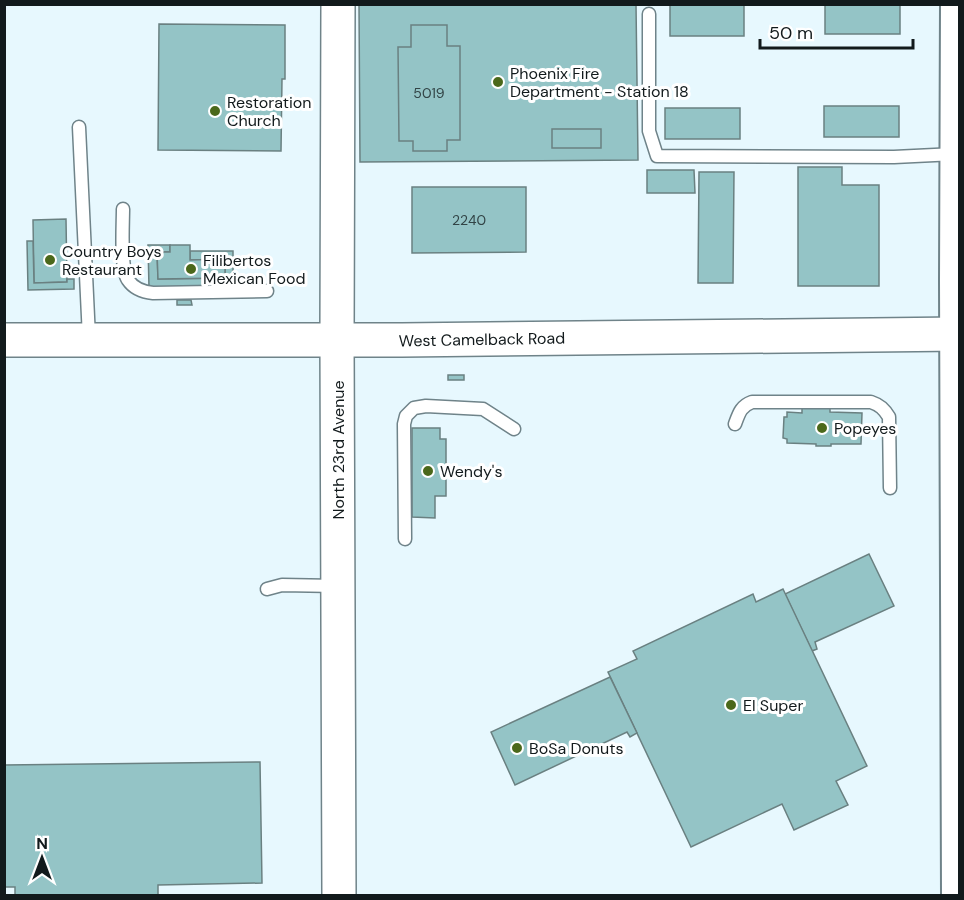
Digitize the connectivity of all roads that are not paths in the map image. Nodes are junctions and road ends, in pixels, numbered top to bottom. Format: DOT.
graph roads {
  1 [pos="338,4"];
  2 [pos="952,4"];
  3 [pos="649,14"];
  4 [pos="79,127"];
  5 [pos="955,154"];
  6 [pos="123,209"];
  7 [pos="267,291"];
  8 [pos="955,334"];
  9 [pos="4,340"];
  10 [pos="89,340"];
  11 [pos="338,340"];
  12 [pos="735,424"];
  13 [pos="514,429"];
  14 [pos="890,488"];
  15 [pos="956,514"];
  16 [pos="405,539"];
  17 [pos="339,586"];
  18 [pos="267,589"];
  19 [pos="956,589"];
  20 [pos="956,642"];
  21 [pos="956,797"];
  22 [pos="339,896"];
  23 [pos="953,896"];
  1 -- 11 [label="main road, North 23rd Avenue"];
  2 -- 5 [label="street"];
  3 -- 5 [label="lane"];
  4 -- 10 [label="lane"];
  5 -- 8 [label="street"];
  6 -- 7 [label="lane"];
  8 -- 11 [label="main road, West Camelback Road"];
  8 -- 15 [label="street"];
  9 -- 10 [label="main road, West Camelback Road"];
  10 -- 11 [label="main road, West Camelback Road"];
  11 -- 17 [label="main road, North 23rd Avenue"];
  12 -- 14 [label="lane"];
  13 -- 16 [label="lane"];
  15 -- 19 [label="street"];
  17 -- 18 [label="lane"];
  17 -- 22 [label="main road, North 23rd Avenue"];
  19 -- 20 [label="street"];
  20 -- 21 [label="street"];
  21 -- 23 [label="street"];
}
